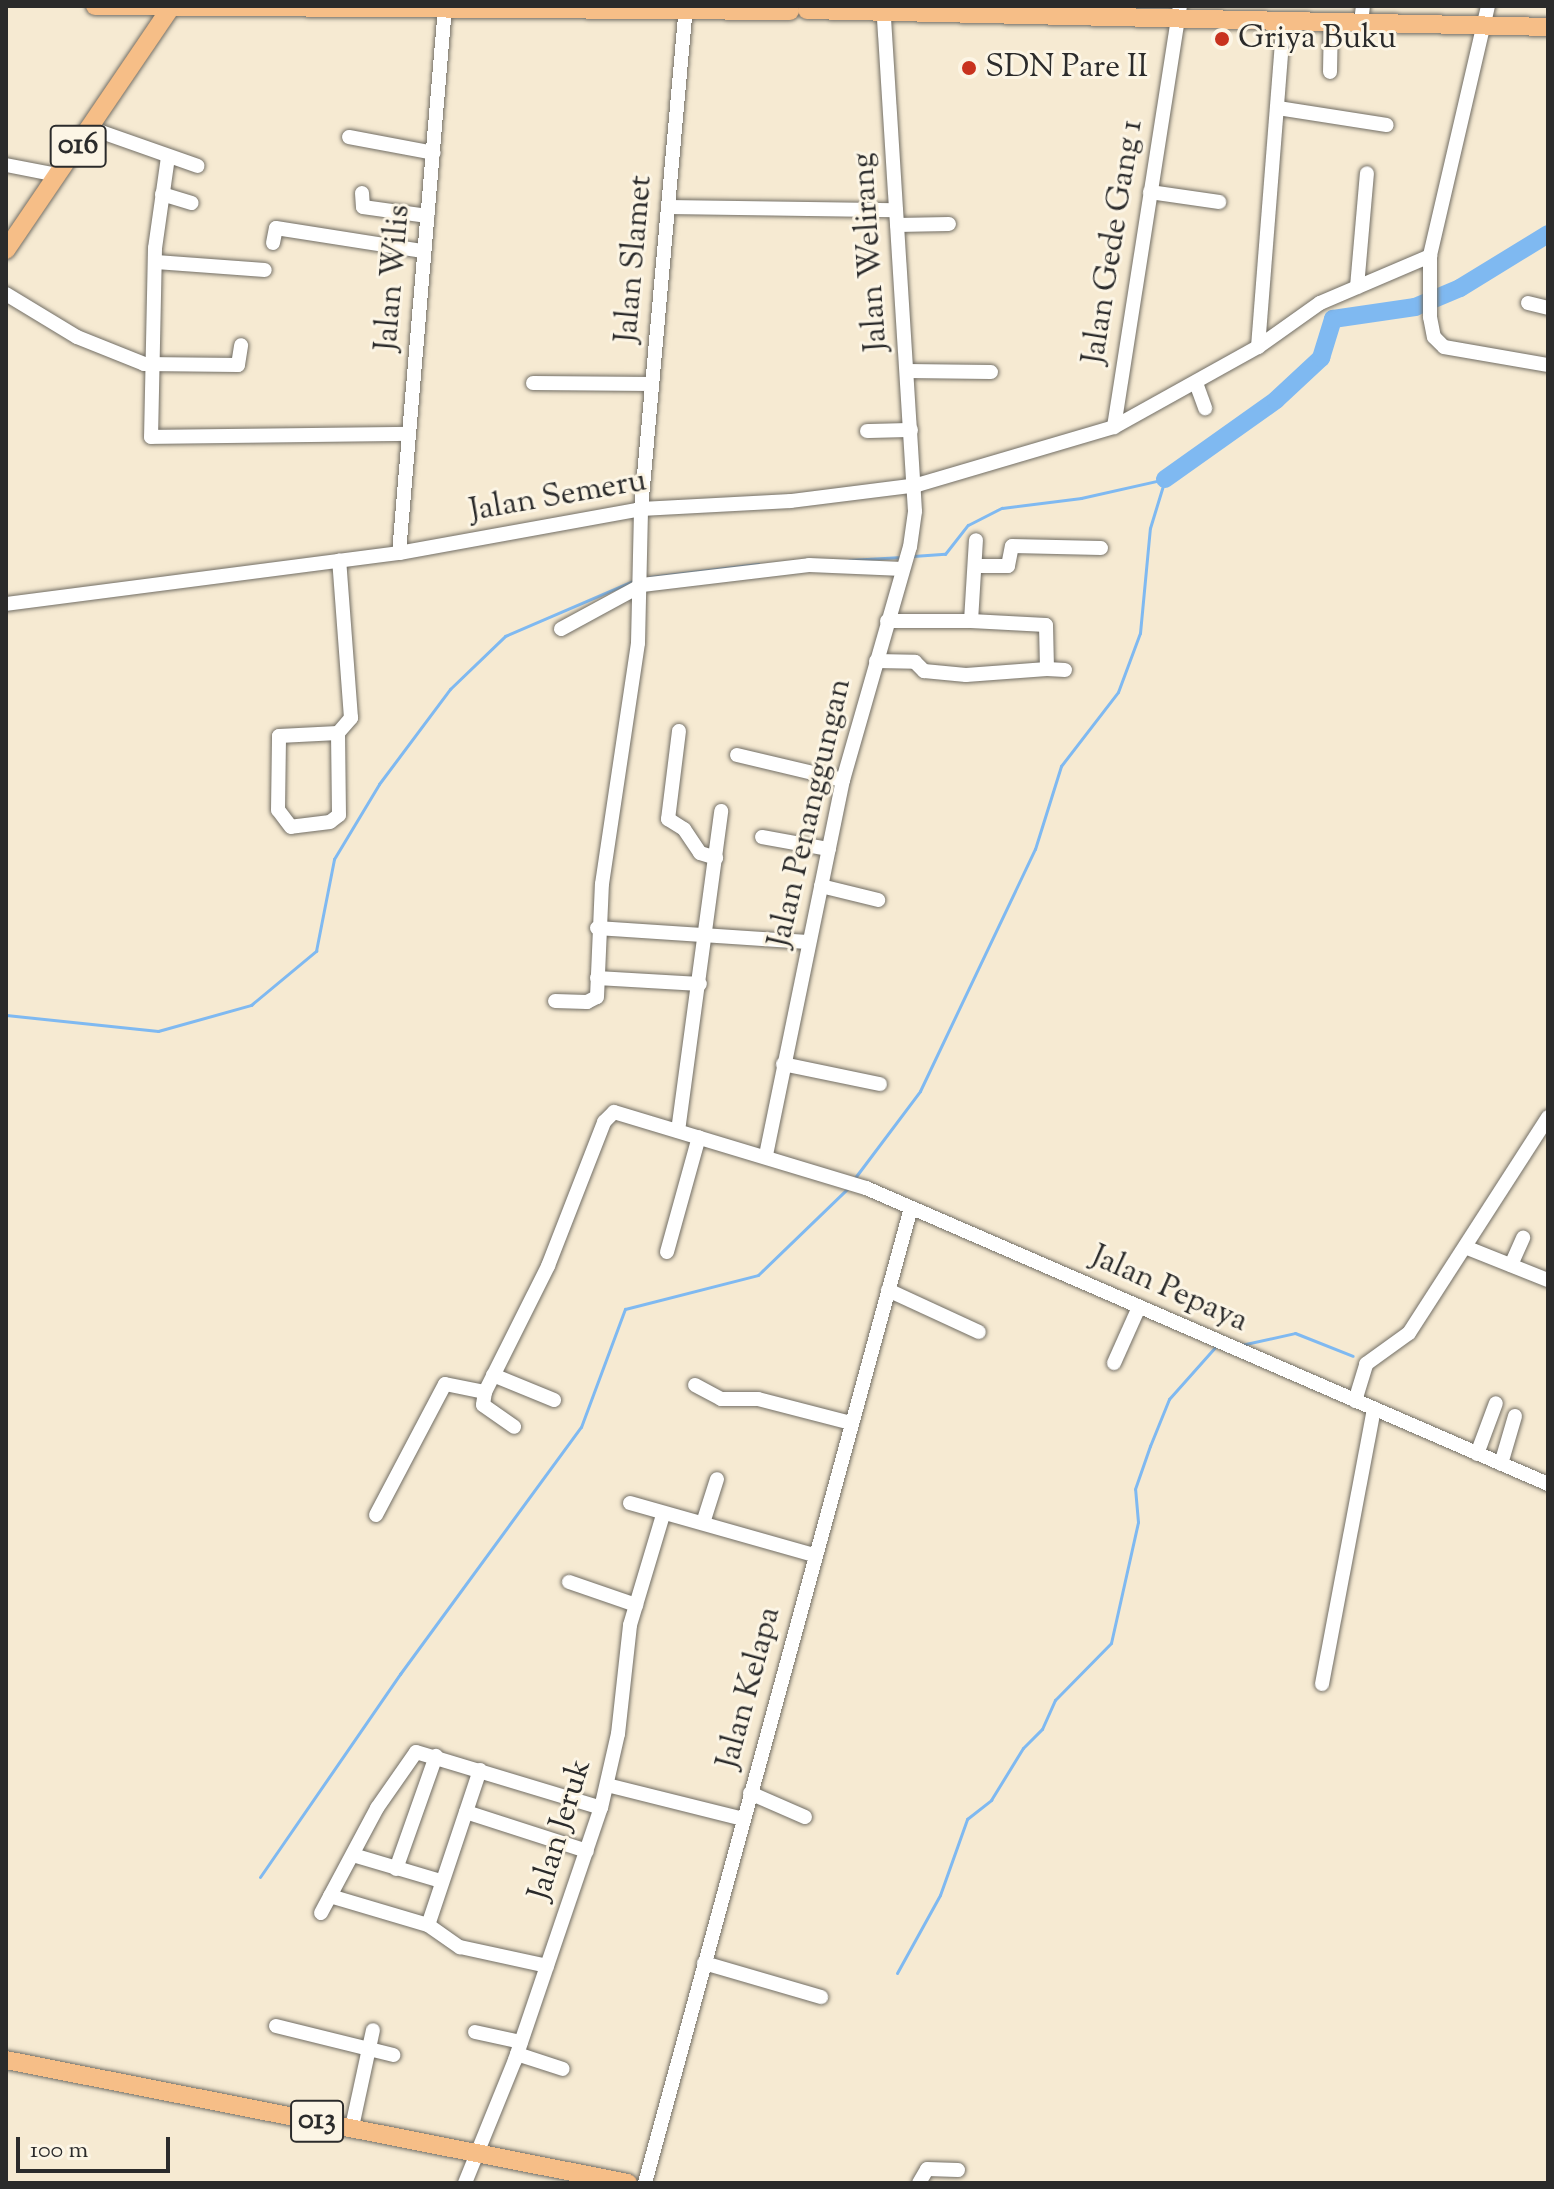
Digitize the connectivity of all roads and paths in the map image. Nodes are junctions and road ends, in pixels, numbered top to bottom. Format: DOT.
graph roads {
  1 [pos="95,6"];
  2 [pos="1488,6"];
  3 [pos="172,7"];
  4 [pos="210,7"];
  5 [pos="446,7"];
  6 [pos="798,8"];
  7 [pos="686,10"];
  8 [pos="1005,11"];
  9 [pos="1179,13"];
  10 [pos="884,14"];
  11 [pos="1362,14"];
  12 [pos="1284,20"];
  13 [pos="1331,22"];
  14 [pos="1484,25"];
  15 [pos="1548,27"];
  16 [pos="149,41"];
  17 [pos="1330,72"];
  18 [pos="1278,108"];
  19 [pos="1387,125"];
  20 [pos="90,128"];
  21 [pos="349,137"];
  22 [pos="434,153"];
  23 [pos="168,157"];
  24 [pos="6,165"];
  25 [pos="198,166"];
  26 [pos="1367,173"];
  27 [pos="58,175"];
  28 [pos="1150,192"];
  29 [pos="362,193"];
  30 [pos="162,194"];
  31 [pos="1219,202"];
  32 [pos="192,203"];
  33 [pos="668,207"];
  34 [pos="427,216"];
  35 [pos="897,218"];
  36 [pos="949,224"];
  37 [pos="273,243"];
  38 [pos="6,250"];
  39 [pos="423,251"];
  40 [pos="1430,256"];
  41 [pos="156,262"];
  42 [pos="244,268"];
  43 [pos="265,270"];
  44 [pos="244,284"];
  45 [pos="1357,287"];
  46 [pos="6,294"];
  47 [pos="1528,303"];
  48 [pos="1548,308"];
  49 [pos="241,345"];
  50 [pos="1258,347"];
  51 [pos="153,365"];
  52 [pos="1548,365"];
  53 [pos="907,371"];
  54 [pos="991,372"];
  55 [pos="533,383"];
  56 [pos="1196,383"];
  57 [pos="652,384"];
  58 [pos="1205,408"];
  59 [pos="1114,427"];
  60 [pos="911,430"];
  61 [pos="867,431"];
  62 [pos="409,434"];
  63 [pos="917,485"];
  64 [pos="641,509"];
  65 [pos="976,540"];
  66 [pos="1101,548"];
  67 [pos="399,553"];
  68 [pos="339,560"];
  69 [pos="975,566"];
  70 [pos="904,567"];
  71 [pos="642,580"];
  72 [pos="6,604"];
  73 [pos="887,621"];
  74 [pos="971,621"];
  75 [pos="561,629"];
  76 [pos="876,661"];
  77 [pos="1047,669"];
  78 [pos="1065,670"];
  79 [pos="679,731"];
  80 [pos="338,733"];
  81 [pos="737,755"];
  82 [pos="843,780"];
  83 [pos="721,811"];
  84 [pos="762,837"];
  85 [pos="829,849"];
  86 [pos="716,858"];
  87 [pos="821,886"];
  88 [pos="878,900"];
  89 [pos="597,928"];
  90 [pos="707,934"];
  91 [pos="808,942"];
  92 [pos="597,978"];
  93 [pos="700,984"];
  94 [pos="555,1001"];
  95 [pos="783,1064"];
  96 [pos="880,1084"];
  97 [pos="1548,1117"];
  98 [pos="678,1131"];
  99 [pos="699,1137"];
  100 [pos="766,1155"];
  101 [pos="911,1208"];
  102 [pos="1523,1238"];
  103 [pos="1465,1247"];
  104 [pos="667,1252"];
  105 [pos="1511,1265"];
  106 [pos="1548,1280"];
  107 [pos="888,1290"];
  108 [pos="1139,1307"];
  109 [pos="979,1332"];
  110 [pos="1114,1363"];
  111 [pos="493,1375"];
  112 [pos="695,1385"];
  113 [pos="485,1392"];
  114 [pos="554,1400"];
  115 [pos="1355,1401"];
  116 [pos="1496,1403"];
  117 [pos="1374,1409"];
  118 [pos="1515,1416"];
  119 [pos="851,1423"];
  120 [pos="514,1427"];
  121 [pos="1477,1454"];
  122 [pos="1501,1464"];
  123 [pos="717,1479"];
  124 [pos="1548,1484"];
  125 [pos="630,1503"];
  126 [pos="376,1515"];
  127 [pos="663,1515"];
  128 [pos="703,1523"];
  129 [pos="814,1555"];
  130 [pos="569,1582"];
  131 [pos="636,1605"];
  132 [pos="1322,1684"];
  133 [pos="436,1756"];
  134 [pos="480,1770"];
  135 [pos="607,1785"];
  136 [pos="750,1793"];
  137 [pos="601,1808"];
  138 [pos="466,1812"];
  139 [pos="805,1817"];
  140 [pos="743,1819"];
  141 [pos="587,1851"];
  142 [pos="353,1855"];
  143 [pos="396,1869"];
  144 [pos="441,1881"];
  145 [pos="330,1896"];
  146 [pos="321,1913"];
  147 [pos="428,1925"];
  148 [pos="704,1963"];
  149 [pos="547,1966"];
  150 [pos="821,1997"];
  151 [pos="276,2026"];
  152 [pos="373,2030"];
  153 [pos="475,2032"];
  154 [pos="369,2048"];
  155 [pos="519,2048"];
  156 [pos="393,2055"];
  157 [pos="6,2060"];
  158 [pos="563,2069"];
  159 [pos="352,2127"];
  160 [pos="478,2153"];
  161 [pos="958,2170"];
  162 [pos="465,2183"];
  163 [pos="628,2183"];
  164 [pos="645,2183"];
  165 [pos="919,2183"];
  1 -- 3 [label="main road"];
  2 -- 14 [label="street"];
  3 -- 4 [label="main road, 016"];
  3 -- 16 [label="main road, 016"];
  4 -- 5 [label="main road, 016"];
  4 -- 16 [label="main road, 016"];
  5 -- 7 [label="main road, 016"];
  5 -- 22 [label="street, Jalan Wilis"];
  6 -- 7 [label="main road, 016"];
  6 -- 10 [label="main road"];
  7 -- 33 [label="street, Jalan Slamet"];
  8 -- 9 [label="main road"];
  8 -- 10 [label="main road"];
  9 -- 12 [label="main road"];
  9 -- 28 [label="street, Jalan Gede Gang 1"];
  10 -- 35 [label="street, Jalan Welirang"];
  11 -- 13 [label="main road"];
  11 -- 14 [label="main road"];
  12 -- 13 [label="main road"];
  12 -- 18 [label="street"];
  13 -- 17 [label="street"];
  14 -- 15 [label="main road"];
  14 -- 40 [label="street"];
  16 -- 20 [label="main road, 016"];
  18 -- 19 [label="street"];
  18 -- 50 [label="street"];
  20 -- 23 [label="street"];
  20 -- 27 [label="main road, 016"];
  21 -- 22 [label="street"];
  22 -- 34 [label="street, Jalan Wilis"];
  23 -- 25 [label="street"];
  23 -- 30 [label="street"];
  24 -- 27 [label="street"];
  26 -- 45 [label="street"];
  27 -- 38 [label="main road, 016"];
  28 -- 31 [label="street"];
  28 -- 59 [label="street, Jalan Gede Gang 1"];
  29 -- 34 [label="street"];
  30 -- 32 [label="street"];
  30 -- 41 [label="street"];
  33 -- 35 [label="street"];
  33 -- 57 [label="street, Jalan Slamet"];
  34 -- 39 [label="street, Jalan Wilis"];
  35 -- 36 [label="street"];
  35 -- 53 [label="street, Jalan Welirang"];
  37 -- 39 [label="street"];
  39 -- 62 [label="street, Jalan Wilis"];
  40 -- 45 [label="street, Jalan Semeru"];
  40 -- 52 [label="street"];
  41 -- 42 [label="street"];
  41 -- 51 [label="street"];
  42 -- 43 [label="street"];
  42 -- 44 [label="street"];
  45 -- 50 [label="street, Jalan Semeru"];
  46 -- 51 [label="street"];
  47 -- 48 [label="street"];
  49 -- 51 [label="street"];
  50 -- 56 [label="street, Jalan Semeru"];
  51 -- 62 [label="street"];
  53 -- 54 [label="street"];
  53 -- 60 [label="street, Jalan Welirang"];
  55 -- 57 [label="street"];
  56 -- 58 [label="street"];
  56 -- 59 [label="street, Jalan Semeru"];
  57 -- 64 [label="street, Jalan Slamet"];
  59 -- 63 [label="street, Jalan Semeru"];
  60 -- 61 [label="street"];
  60 -- 63 [label="street, Jalan Welirang"];
  62 -- 67 [label="street, Jalan Wilis"];
  63 -- 64 [label="street, Jalan Semeru"];
  63 -- 70 [label="street, Jalan Penanggungan"];
  64 -- 67 [label="street, Jalan Semeru"];
  64 -- 71 [label="street, Jalan Slamet"];
  65 -- 69 [label="street"];
  66 -- 69 [label="street"];
  67 -- 68 [label="street, Jalan Semeru"];
  68 -- 72 [label="street, Jalan Semeru"];
  68 -- 80 [label="street"];
  69 -- 74 [label="street"];
  70 -- 71 [label="street"];
  70 -- 73 [label="street, Jalan Penanggungan"];
  71 -- 75 [label="street"];
  71 -- 89 [label="street, Jalan Slamet"];
  73 -- 74 [label="street"];
  73 -- 76 [label="street, Jalan Penanggungan"];
  74 -- 77 [label="street"];
  76 -- 77 [label="street"];
  76 -- 82 [label="street, Jalan Penanggungan"];
  77 -- 78 [label="street"];
  79 -- 86 [label="street"];
  80 -- 80 [label="street"];
  81 -- 82 [label="street"];
  82 -- 85 [label="street, Jalan Penanggungan"];
  83 -- 86 [label="street"];
  84 -- 85 [label="street"];
  85 -- 87 [label="street, Jalan Penanggungan"];
  86 -- 90 [label="street"];
  87 -- 88 [label="street"];
  87 -- 91 [label="street, Jalan Penanggungan"];
  89 -- 90 [label="street"];
  89 -- 92 [label="street, Jalan Slamet"];
  90 -- 91 [label="street"];
  90 -- 93 [label="street"];
  91 -- 95 [label="street, Jalan Penanggungan"];
  92 -- 93 [label="street"];
  92 -- 94 [label="street"];
  93 -- 98 [label="street"];
  95 -- 96 [label="street"];
  95 -- 100 [label="street, Jalan Penanggungan"];
  97 -- 103 [label="street"];
  98 -- 99 [label="street, Jalan Pepaya"];
  98 -- 111 [label="street, Jalan Pepaya"];
  99 -- 100 [label="street, Jalan Pepaya"];
  99 -- 104 [label="street"];
  100 -- 101 [label="street, Jalan Pepaya"];
  101 -- 107 [label="street, Jalan Kelapa"];
  101 -- 108 [label="street, Jalan Pepaya"];
  102 -- 105 [label="street"];
  103 -- 105 [label="street"];
  103 -- 115 [label="street"];
  105 -- 106 [label="street"];
  107 -- 109 [label="street"];
  107 -- 119 [label="street, Jalan Kelapa"];
  108 -- 110 [label="street"];
  108 -- 115 [label="street, Jalan Pepaya"];
  111 -- 113 [label="street, Jalan Pepaya"];
  111 -- 114 [label="street"];
  112 -- 119 [label="street"];
  113 -- 120 [label="street"];
  113 -- 126 [label="street"];
  115 -- 117 [label="street, Jalan Pepaya"];
  116 -- 121 [label="street"];
  117 -- 121 [label="street, Jalan Pepaya"];
  117 -- 132 [label="street"];
  118 -- 122 [label="street"];
  119 -- 129 [label="street, Jalan Kelapa"];
  121 -- 122 [label="street, Jalan Pepaya"];
  122 -- 124 [label="street, Jalan Pepaya"];
  123 -- 128 [label="street"];
  125 -- 127 [label="street"];
  127 -- 128 [label="street"];
  127 -- 131 [label="street, Jalan Jeruk"];
  128 -- 129 [label="street"];
  129 -- 136 [label="street, Jalan Kelapa"];
  130 -- 131 [label="street"];
  131 -- 135 [label="street, Jalan Jeruk"];
  133 -- 134 [label="street"];
  133 -- 142 [label="street"];
  133 -- 143 [label="street"];
  134 -- 137 [label="street"];
  134 -- 138 [label="street"];
  135 -- 137 [label="street, Jalan Jeruk"];
  135 -- 140 [label="street"];
  136 -- 139 [label="street"];
  136 -- 140 [label="street, Jalan Kelapa"];
  137 -- 141 [label="street, Jalan Jeruk"];
  138 -- 141 [label="street"];
  138 -- 144 [label="street"];
  140 -- 148 [label="street, Jalan Kelapa"];
  141 -- 149 [label="street, Jalan Jeruk"];
  142 -- 143 [label="street"];
  142 -- 145 [label="street"];
  143 -- 144 [label="street"];
  144 -- 147 [label="street"];
  145 -- 146 [label="street"];
  145 -- 147 [label="street"];
  147 -- 149 [label="street"];
  148 -- 150 [label="street"];
  148 -- 164 [label="street, Jalan Kelapa"];
  149 -- 155 [label="street, Jalan Jeruk"];
  151 -- 154 [label="street"];
  152 -- 154 [label="street"];
  153 -- 155 [label="street"];
  154 -- 156 [label="street"];
  154 -- 159 [label="street"];
  155 -- 158 [label="street"];
  155 -- 160 [label="street, Jalan Jeruk"];
  157 -- 159 [label="main road, 013"];
  159 -- 160 [label="main road, 013"];
  160 -- 162 [label="street, Jalan Jeruk"];
  160 -- 163 [label="main road, 013"];
  161 -- 165 [label="street"];
}
